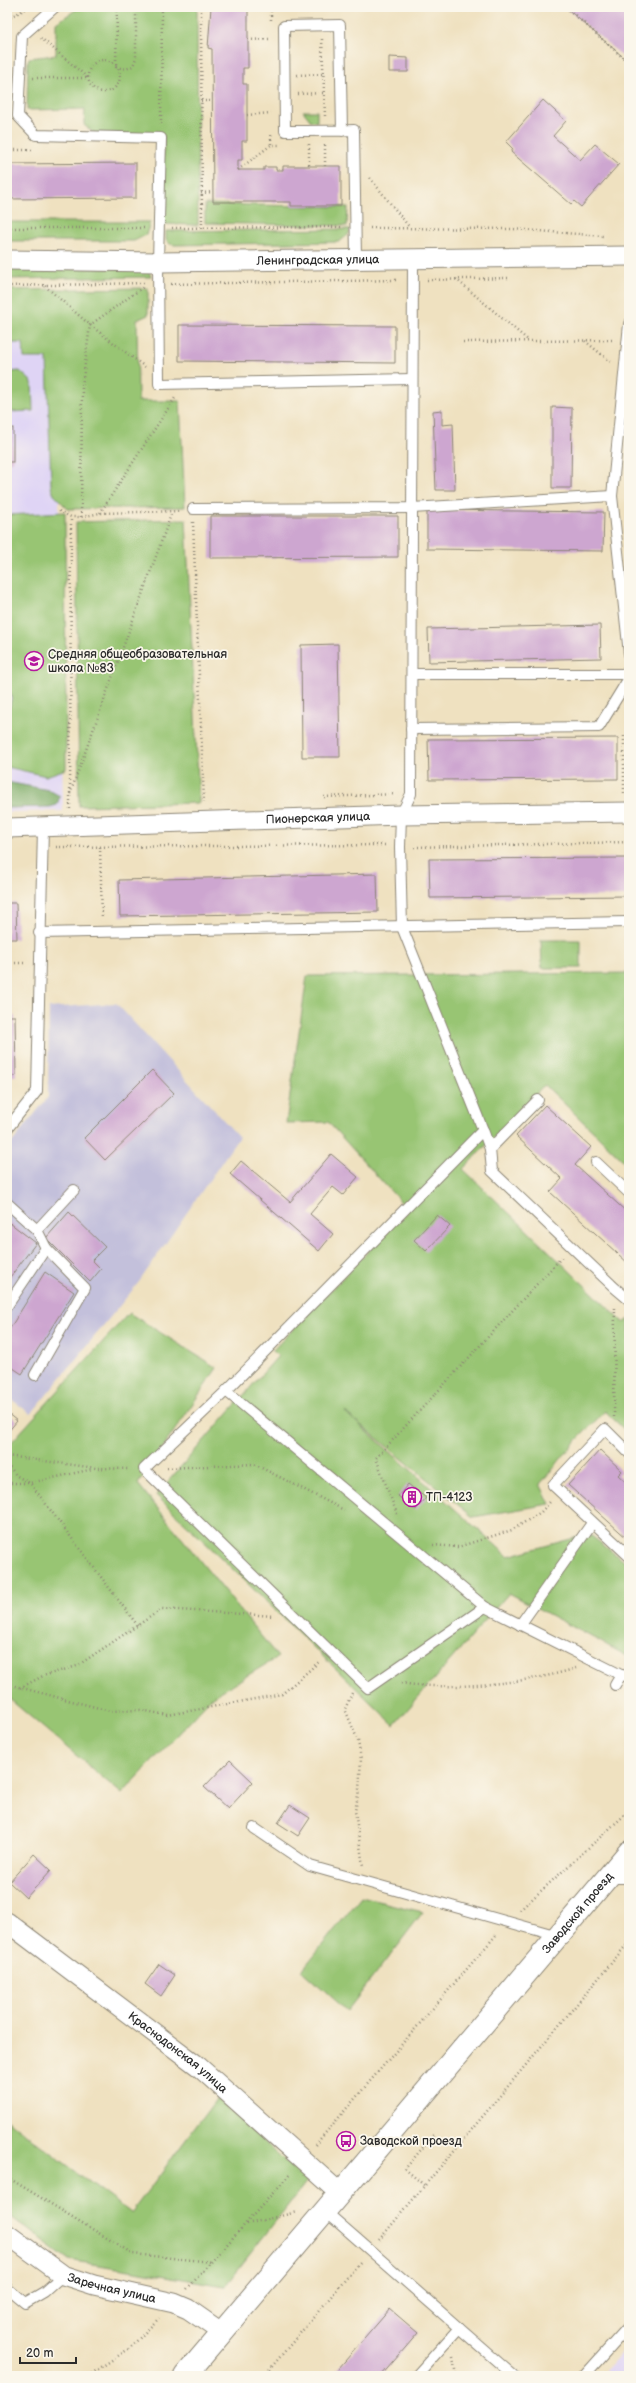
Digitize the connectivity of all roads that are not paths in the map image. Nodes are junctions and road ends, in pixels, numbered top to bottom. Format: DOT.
graph roads {
  1 [pos="55,7"];
  2 [pos="342,130"];
  3 [pos="629,256"];
  4 [pos="356,259"];
  5 [pos="413,259"];
  6 [pos="7,260"];
  7 [pos="158,262"];
  8 [pos="629,324"];
  9 [pos="412,379"];
  10 [pos="612,496"];
  11 [pos="412,508"];
  12 [pos="193,509"];
  13 [pos="629,654"];
  14 [pos="412,674"];
  15 [pos="629,674"];
  16 [pos="629,678"];
  17 [pos="411,729"];
  18 [pos="626,805"];
  19 [pos="401,814"];
  20 [pos="7,828"];
  21 [pos="43,828"];
  22 [pos="629,922"];
  23 [pos="402,927"];
  24 [pos="39,933"];
  25 [pos="538,1100"];
  26 [pos="7,1130"];
  27 [pos="483,1130"];
  28 [pos="490,1149"];
  29 [pos="596,1162"];
  30 [pos="74,1190"];
  31 [pos="629,1192"];
  32 [pos="7,1203"];
  33 [pos="37,1230"];
  34 [pos="46,1248"];
  35 [pos="629,1298"];
  36 [pos="7,1306"];
  37 [pos="35,1375"];
  38 [pos="226,1391"];
  39 [pos="629,1453"];
  40 [pos="592,1523"];
  41 [pos="629,1556"];
  42 [pos="485,1607"];
  43 [pos="520,1625"];
  44 [pos="625,1675"];
  45 [pos="615,1685"];
  46 [pos="254,1828"];
  47 [pos="629,1852"];
  48 [pos="607,1878"];
  49 [pos="629,1878"];
  50 [pos="7,1922"];
  51 [pos="558,1936"];
  52 [pos="340,2194"];
  53 [pos="325,2211"];
  54 [pos="7,2234"];
  55 [pos="63,2275"];
  56 [pos="7,2288"];
  57 [pos="629,2326"];
  58 [pos="459,2328"];
  59 [pos="220,2332"];
  60 [pos="185,2376"];
  61 [pos="416,2376"];
  62 [pos="514,2376"];
  63 [pos="584,2376"];
  1 -- 7 [label="lane"];
  2 -- 2 [label="lane"];
  2 -- 4 [label="lane"];
  3 -- 5 [label="street, Ленинградская улица"];
  4 -- 5 [label="street, Ленинградская улица"];
  4 -- 7 [label="street, Ленинградская улица"];
  5 -- 9 [label="lane"];
  6 -- 7 [label="street, Ленинградская улица"];
  7 -- 9 [label="lane"];
  8 -- 10 [label="lane"];
  9 -- 11 [label="lane"];
  10 -- 11 [label="lane"];
  10 -- 13 [label="lane"];
  11 -- 12 [label="lane"];
  11 -- 14 [label="lane"];
  14 -- 15 [label="lane"];
  14 -- 17 [label="lane"];
  16 -- 17 [label="lane"];
  17 -- 19 [label="lane"];
  18 -- 19 [label="street, Пионерская улица"];
  19 -- 21 [label="street, Пионерская улица"];
  19 -- 23 [label="lane"];
  20 -- 21 [label="street, Пионерская улица"];
  21 -- 24 [label="lane"];
  22 -- 23 [label="lane"];
  23 -- 24 [label="lane"];
  23 -- 27 [label="lane"];
  24 -- 26 [label="lane"];
  25 -- 28 [label="lane"];
  27 -- 28 [label="lane"];
  27 -- 38 [label="lane"];
  28 -- 35 [label="lane"];
  29 -- 31 [label="lane"];
  30 -- 33 [label="lane"];
  32 -- 33 [label="lane"];
  33 -- 34 [label="lane"];
  34 -- 36 [label="lane"];
  34 -- 37 [label="lane"];
  38 -- 42 [label="lane"];
  38 -- 42 [label="lane"];
  39 -- 40 [label="lane"];
  40 -- 41 [label="lane"];
  40 -- 43 [label="lane"];
  42 -- 43 [label="lane"];
  43 -- 44 [label="lane"];
  44 -- 45 [label="lane"];
  46 -- 51 [label="lane"];
  47 -- 48 [label="main road, Заводской проезд"];
  48 -- 49 [label="lane"];
  48 -- 51 [label="main road, Заводской проезд"];
  50 -- 52 [label="street, Краснодонская улица"];
  51 -- 52 [label="main road, Заводской проезд"];
  52 -- 53 [label="main road, Заводской проезд"];
  53 -- 58 [label="lane"];
  53 -- 59 [label="main road, Заводской проезд"];
  54 -- 55 [label="street, Заречная улица"];
  55 -- 56 [label="lane"];
  55 -- 59 [label="street, Заречная улица"];
  57 -- 63 [label="lane"];
  58 -- 61 [label="lane"];
  58 -- 62 [label="lane"];
  59 -- 60 [label="main road, Заводской проезд"];
}
